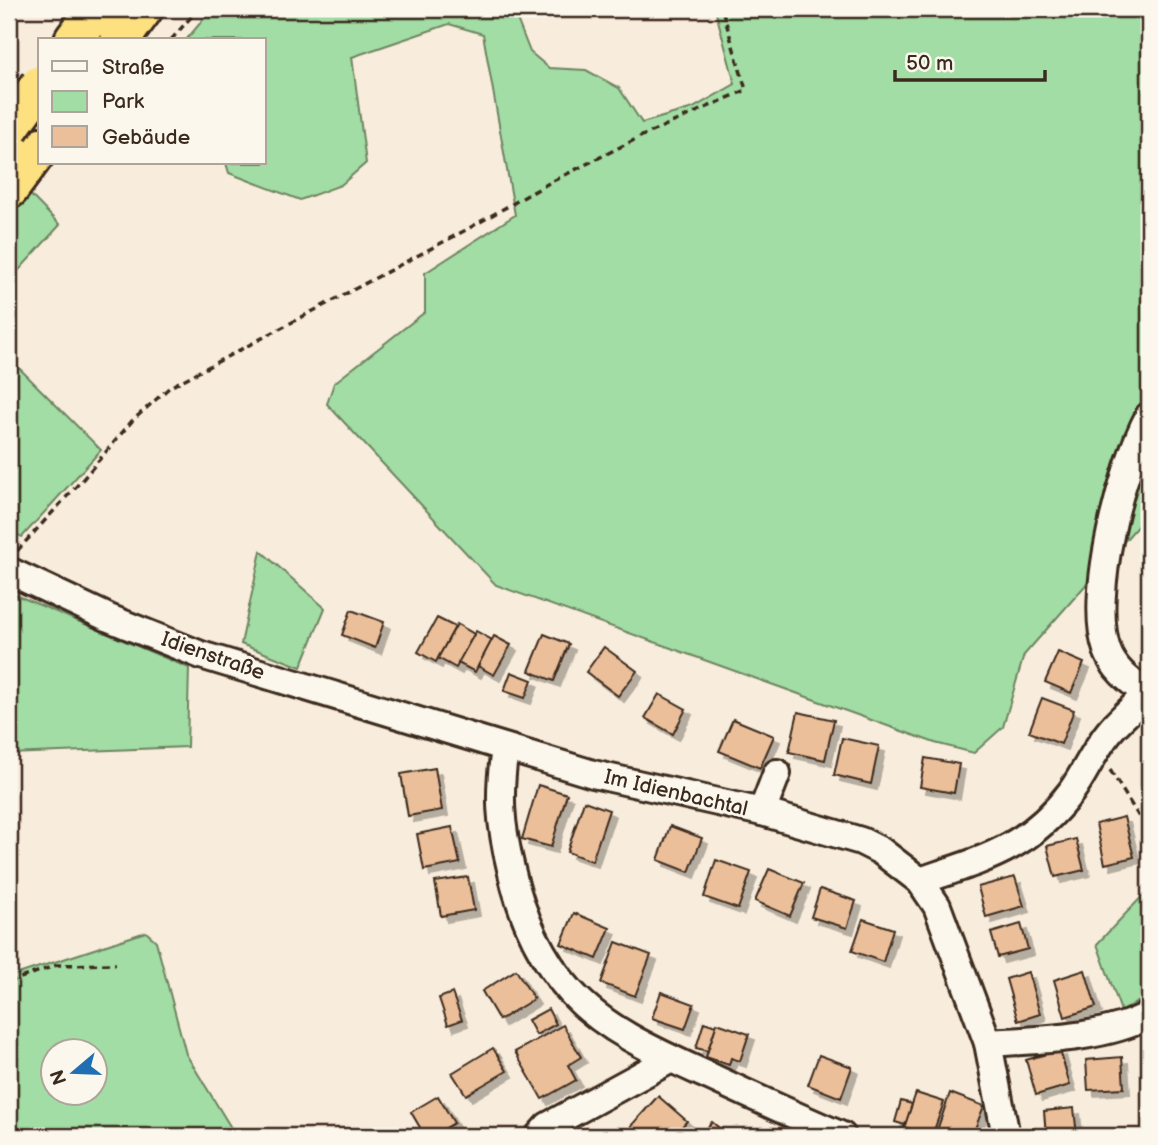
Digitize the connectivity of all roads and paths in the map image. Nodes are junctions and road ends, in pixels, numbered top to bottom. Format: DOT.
graph roads {
  1 [pos="97,9"];
  2 [pos="143,9"];
  3 [pos="198,9"];
  4 [pos="723,9"];
  5 [pos="75,38"];
  6 [pos="121,38"];
  7 [pos="173,38"];
  8 [pos="38,88"];
  9 [pos="9,128"];
  10 [pos="38,150"];
  11 [pos="9,189"];
  12 [pos="1149,416"];
  13 [pos="9,560"];
  14 [pos="9,571"];
  15 [pos="1148,691"];
  16 [pos="424,724"];
  17 [pos="505,749"];
  18 [pos="1097,751"];
  19 [pos="777,773"];
  20 [pos="762,812"];
  21 [pos="1149,833"];
  22 [pos="920,881"];
  23 [pos="116,964"];
  24 [pos="9,982"];
  25 [pos="1149,1015"];
  26 [pos="988,1042"];
  27 [pos="671,1059"];
  28 [pos="539,1136"];
  29 [pos="842,1136"];
  30 [pos="1006,1136"];
  1 -- 5 [label="highway"];
  2 -- 6 [label="highway"];
  3 -- 7 [label="path"];
  4 -- 13 [label="path"];
  8 -- 9 [label="highway, bridge"];
  10 -- 11 [label="highway"];
  12 -- 15 [label="street"];
  14 -- 16 [label="street, Idienstraße"];
  15 -- 18 [label="street"];
  16 -- 17 [label="street, Im Idienbachtal"];
  17 -- 20 [label="street, Im Idienbachtal"];
  17 -- 27 [label="street"];
  18 -- 21 [label="path"];
  18 -- 22 [label="street"];
  19 -- 20 [label="street"];
  20 -- 22 [label="street, Im Idienbachtal"];
  22 -- 26 [label="street, Im Idienbachtal"];
  23 -- 24 [label="path"];
  25 -- 26 [label="street"];
  26 -- 30 [label="street, Im Idienbachtal"];
  27 -- 28 [label="street"];
  27 -- 29 [label="street"];
}
